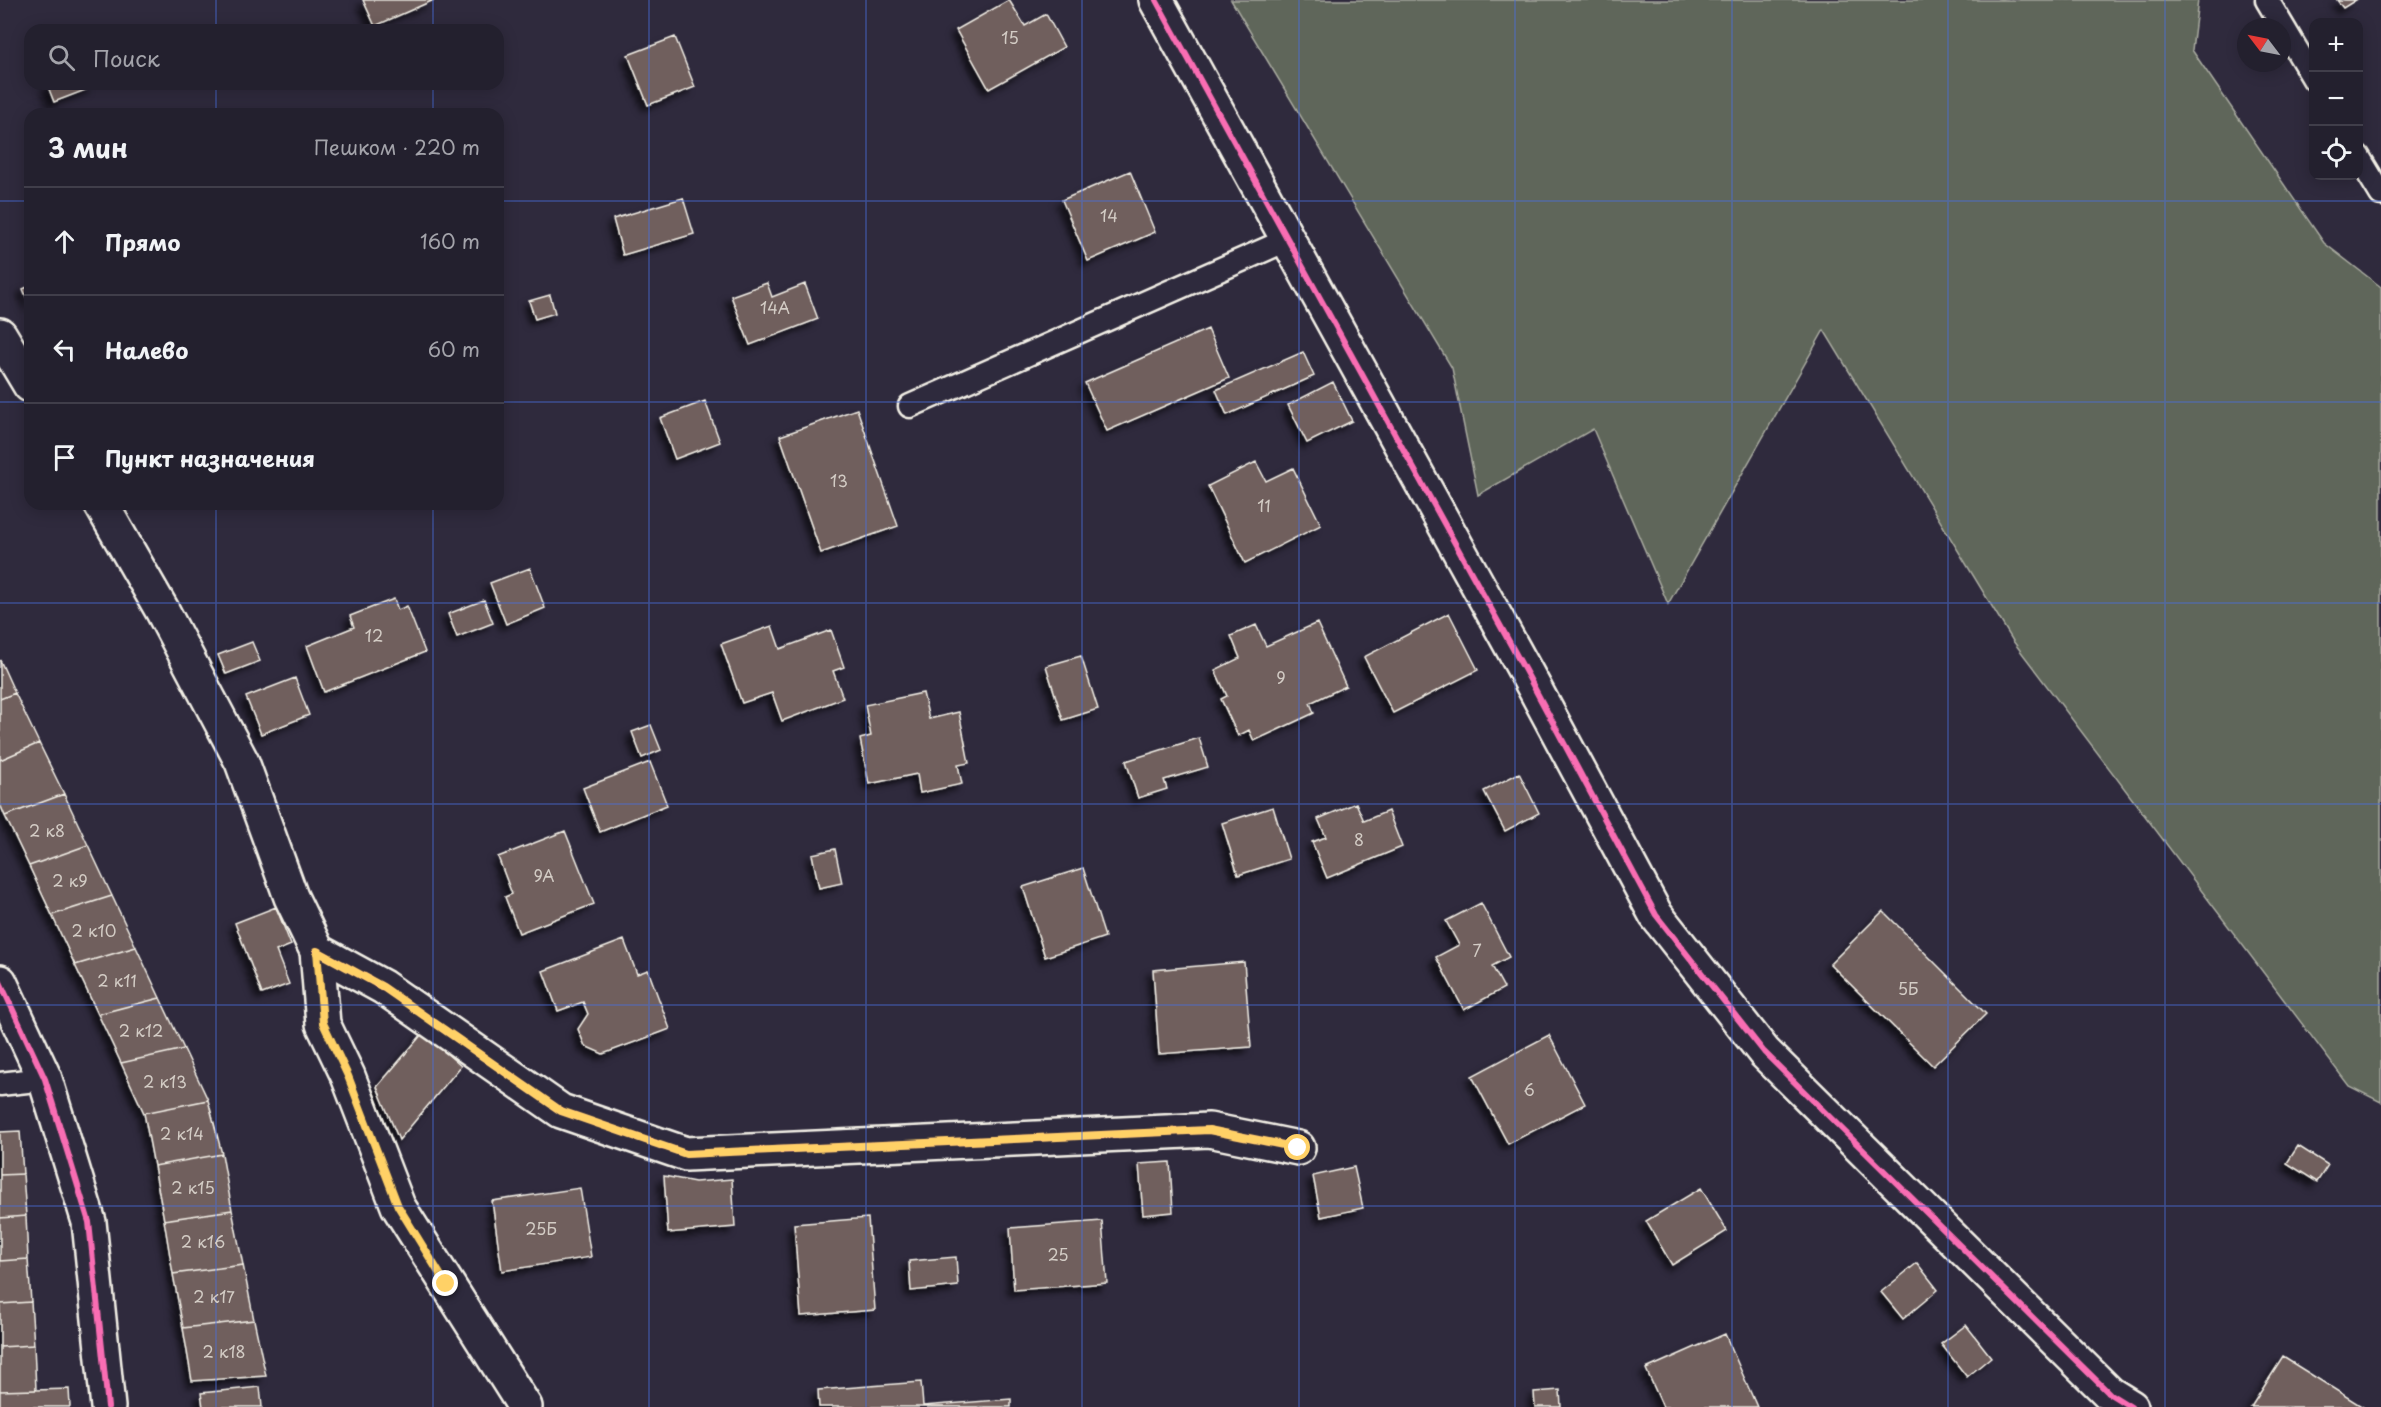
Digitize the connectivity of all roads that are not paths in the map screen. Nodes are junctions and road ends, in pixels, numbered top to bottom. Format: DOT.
graph roads {
  1 [pos="1156,0"];
  2 [pos="2267,0"];
  3 [pos="2309,72"];
  4 [pos="2363,164"];
  5 [pos="2381,194"];
  6 [pos="1287,240"];
  7 [pos="0,335"];
  8 [pos="24,375"];
  9 [pos="910,406"];
  10 [pos="104,510"];
  11 [pos="317,951"];
  12 [pos="0,982"];
  13 [pos="45,1079"];
  14 [pos="0,1084"];
  15 [pos="1298,1148"];
  16 [pos="108,1407"];
  17 [pos="525,1407"];
  18 [pos="2131,1407"];
  1 -- 6 [label="street"];
  2 -- 3 [label="lane"];
  4 -- 5 [label="lane"];
  6 -- 9 [label="lane"];
  6 -- 18 [label="street"];
  7 -- 8 [label="street"];
  10 -- 11 [label="street"];
  11 -- 15 [label="street"];
  11 -- 17 [label="street"];
  12 -- 13 [label="street"];
  13 -- 14 [label="lane"];
  13 -- 16 [label="street"];
}
